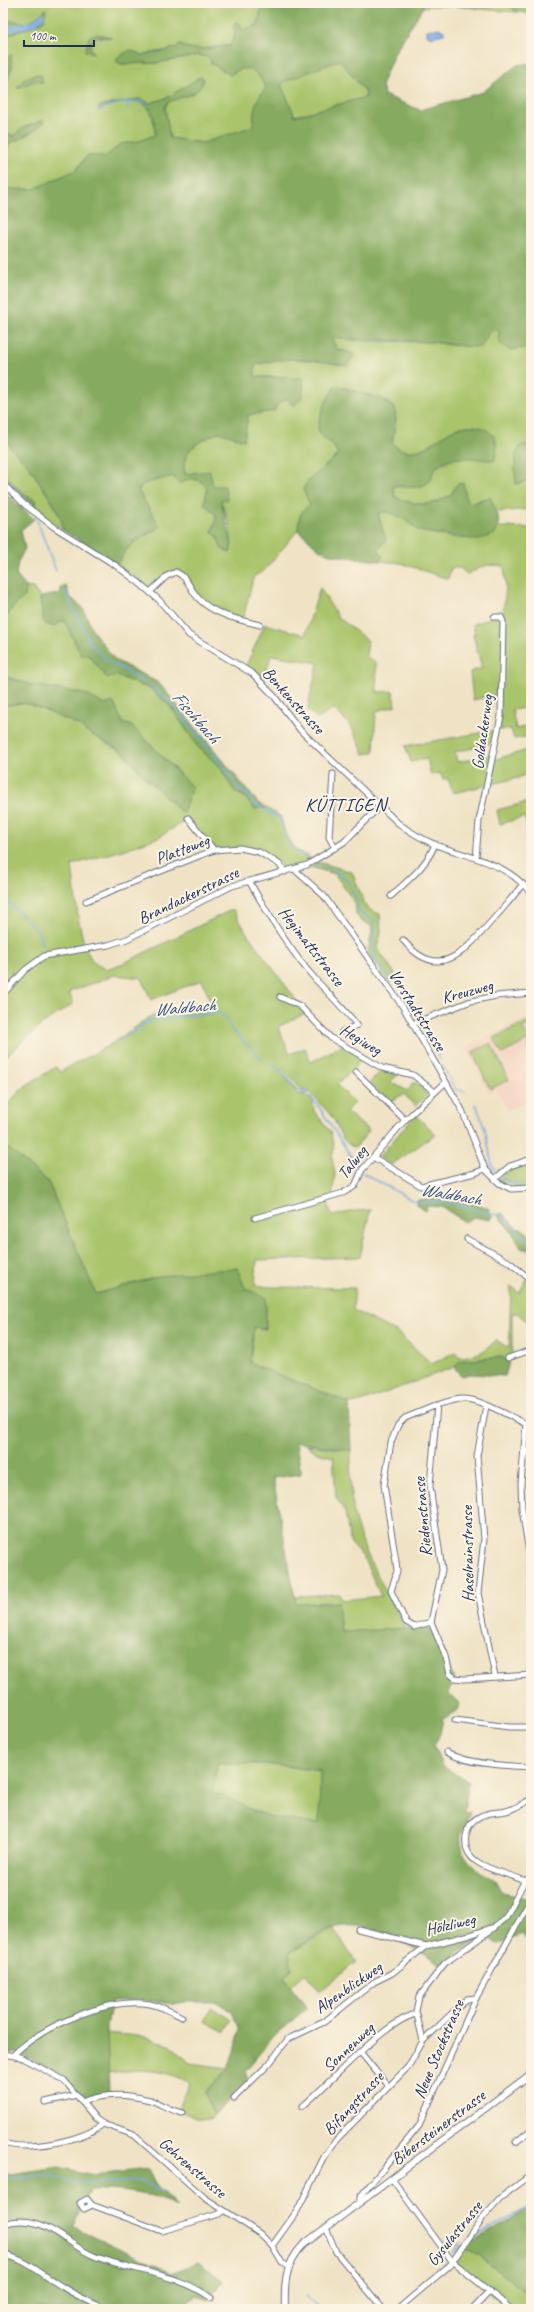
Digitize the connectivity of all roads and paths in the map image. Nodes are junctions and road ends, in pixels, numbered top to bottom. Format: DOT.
graph roads {
  1 [pos="3,484"];
  2 [pos="150,592"];
  3 [pos="494,617"];
  4 [pos="260,625"];
  5 [pos="333,774"];
  6 [pos="379,807"];
  7 [pos="188,818"];
  8 [pos="435,844"];
  9 [pos="335,848"];
  10 [pos="214,850"];
  11 [pos="476,858"];
  12 [pos="295,870"];
  13 [pos="285,872"];
  14 [pos="249,881"];
  15 [pos="523,884"];
  16 [pos="531,894"];
  17 [pos="391,896"];
  18 [pos="86,901"];
  19 [pos="403,940"];
  20 [pos="531,993"];
  21 [pos="3,994"];
  22 [pos="280,997"];
  23 [pos="412,1024"];
  24 [pos="342,1032"];
  25 [pos="356,1072"];
  26 [pos="446,1082"];
  27 [pos="435,1092"];
  28 [pos="405,1120"];
  29 [pos="373,1157"];
  30 [pos="531,1159"];
  31 [pos="485,1168"];
  32 [pos="495,1179"];
  33 [pos="531,1188"];
  34 [pos="255,1218"];
  35 [pos="467,1239"];
  36 [pos="531,1280"];
  37 [pos="531,1350"];
  38 [pos="508,1358"];
  39 [pos="436,1405"];
  40 [pos="486,1406"];
  41 [pos="529,1425"];
  42 [pos="531,1446"];
  43 [pos="523,1459"];
  44 [pos="531,1565"];
  45 [pos="431,1622"];
  46 [pos="531,1675"];
  47 [pos="495,1676"];
  48 [pos="455,1720"];
  49 [pos="531,1727"];
  50 [pos="447,1752"];
  51 [pos="531,1767"];
  52 [pos="531,1799"];
  53 [pos="525,1880"];
  54 [pos="531,1884"];
  55 [pos="531,1899"];
  56 [pos="494,1927"];
  57 [pos="358,1929"];
  58 [pos="426,1946"];
  59 [pos="476,1998"];
  60 [pos="416,2014"];
  61 [pos="182,2017"];
  62 [pos="423,2041"];
  63 [pos="361,2053"];
  64 [pos="3,2054"];
  65 [pos="13,2055"];
  66 [pos="531,2074"];
  67 [pos="388,2086"];
  68 [pos="77,2095"];
  69 [pos="234,2098"];
  70 [pos="45,2102"];
  71 [pos="82,2102"];
  72 [pos="303,2106"];
  73 [pos="182,2113"];
  74 [pos="103,2124"];
  75 [pos="531,2130"];
  76 [pos="3,2142"];
  77 [pos="516,2142"];
  78 [pos="531,2175"];
  79 [pos="392,2179"];
  80 [pos="360,2201"];
  81 [pos="92,2205"];
  82 [pos="223,2211"];
  83 [pos="3,2224"];
  84 [pos="326,2228"];
  85 [pos="272,2246"];
  86 [pos="3,2255"];
  87 [pos="452,2261"];
  88 [pos="288,2266"];
  89 [pos="490,2291"];
  90 [pos="211,2298"];
  91 [pos="106,2309"];
  92 [pos="284,2309"];
  93 [pos="383,2309"];
  94 [pos="398,2309"];
  95 [pos="473,2309"];
  96 [pos="511,2309"];
  1 -- 2 [label="street, Benkenstrasse"];
  2 -- 4 [label="street"];
  2 -- 6 [label="street, Benkenstrasse"];
  3 -- 11 [label="street, Goldackerweg"];
  5 -- 9 [label="street"];
  6 -- 8 [label="street, Benkenstrasse"];
  6 -- 9 [label="street, Brandackerstrasse"];
  7 -- 10 [label="street"];
  8 -- 11 [label="street, Benkenstrasse"];
  8 -- 17 [label="street"];
  9 -- 12 [label="street, Brandackerstrasse"];
  10 -- 13 [label="street, Platteweg"];
  10 -- 18 [label="street, Platteweg"];
  11 -- 15 [label="street, Benkenstrasse"];
  12 -- 13 [label="street, Brandackerstrasse"];
  12 -- 23 [label="street, Vorstadtstrasse"];
  13 -- 14 [label="street, Brandackerstrasse"];
  14 -- 21 [label="street, Brandackerstrasse"];
  14 -- 24 [label="street, Hegimattstrasse"];
  15 -- 16 [label="street, Benkenstrasse"];
  15 -- 19 [label="street"];
  20 -- 23 [label="street, Kreuzweg"];
  22 -- 27 [label="street, Hegiweg"];
  23 -- 26 [label="street, Vorstadtstrasse"];
  25 -- 28 [label="street"];
  26 -- 27 [label="street, Talweg"];
  26 -- 31 [label="street, Vorstadtstrasse"];
  27 -- 28 [label="street, Talweg"];
  28 -- 29 [label="street, Talweg"];
  29 -- 31 [label="street"];
  29 -- 34 [label="street, Talweg"];
  30 -- 32 [label="street"];
  31 -- 32 [label="street, Vorstadtstrasse"];
  32 -- 33 [label="street, Vorstadtstrasse"];
  35 -- 36 [label="street"];
  37 -- 38 [label="street"];
  39 -- 40 [label="street"];
  39 -- 45 [label="street, Riedenstrasse"];
  39 -- 45 [label="street"];
  40 -- 41 [label="street"];
  40 -- 47 [label="street, Haselrainstrasse"];
  41 -- 43 [label="street"];
  42 -- 43 [label="street"];
  43 -- 44 [label="street"];
  45 -- 47 [label="street"];
  46 -- 47 [label="street"];
  48 -- 49 [label="street"];
  50 -- 51 [label="street"];
  52 -- 53 [label="street"];
  53 -- 54 [label="street"];
  53 -- 56 [label="street, Hölzliweg"];
  55 -- 59 [label="street, Neue Stockstrasse"];
  56 -- 58 [label="street, Hölzliweg"];
  56 -- 60 [label="street"];
  57 -- 58 [label="street, Hölzliweg"];
  58 -- 69 [label="street, Alpenblickweg"];
  59 -- 62 [label="street, Bifangstrasse"];
  59 -- 80 [label="street, Neue Stockstrasse"];
  60 -- 62 [label="street"];
  60 -- 63 [label="street, Sonnenweg"];
  61 -- 65 [label="street"];
  62 -- 67 [label="street, Bifangstrasse"];
  63 -- 67 [label="street"];
  63 -- 72 [label="street, Sonnenweg"];
  64 -- 65 [label="street"];
  65 -- 68 [label="street, Gehrenstrasse"];
  66 -- 79 [label="main road, Bibersteinerstrasse"];
  67 -- 85 [label="street, Bifangstrasse"];
  68 -- 70 [label="street"];
  68 -- 71 [label="street, Gehrenstrasse"];
  71 -- 73 [label="street"];
  71 -- 74 [label="street, Gehrenstrasse"];
  74 -- 76 [label="street"];
  74 -- 82 [label="street, Gehrenstrasse"];
  75 -- 77 [label="street"];
  78 -- 87 [label="street, Gysulastrasse"];
  79 -- 80 [label="main road, Bibersteinerstrasse"];
  79 -- 87 [label="street"];
  80 -- 84 [label="main road, Bibersteinerstrasse"];
  81 -- 82 [label="street"];
  82 -- 85 [label="street, Gehrenstrasse"];
  83 -- 90 [label="street"];
  84 -- 88 [label="main road, Bibersteinerstrasse"];
  84 -- 93 [label="street"];
  85 -- 88 [label="street, Gehrenstrasse"];
  86 -- 91 [label="street"];
  87 -- 89 [label="street"];
  87 -- 94 [label="street, Gysulastrasse"];
  88 -- 92 [label="main road"];
  89 -- 95 [label="street"];
  89 -- 96 [label="street"];
}
